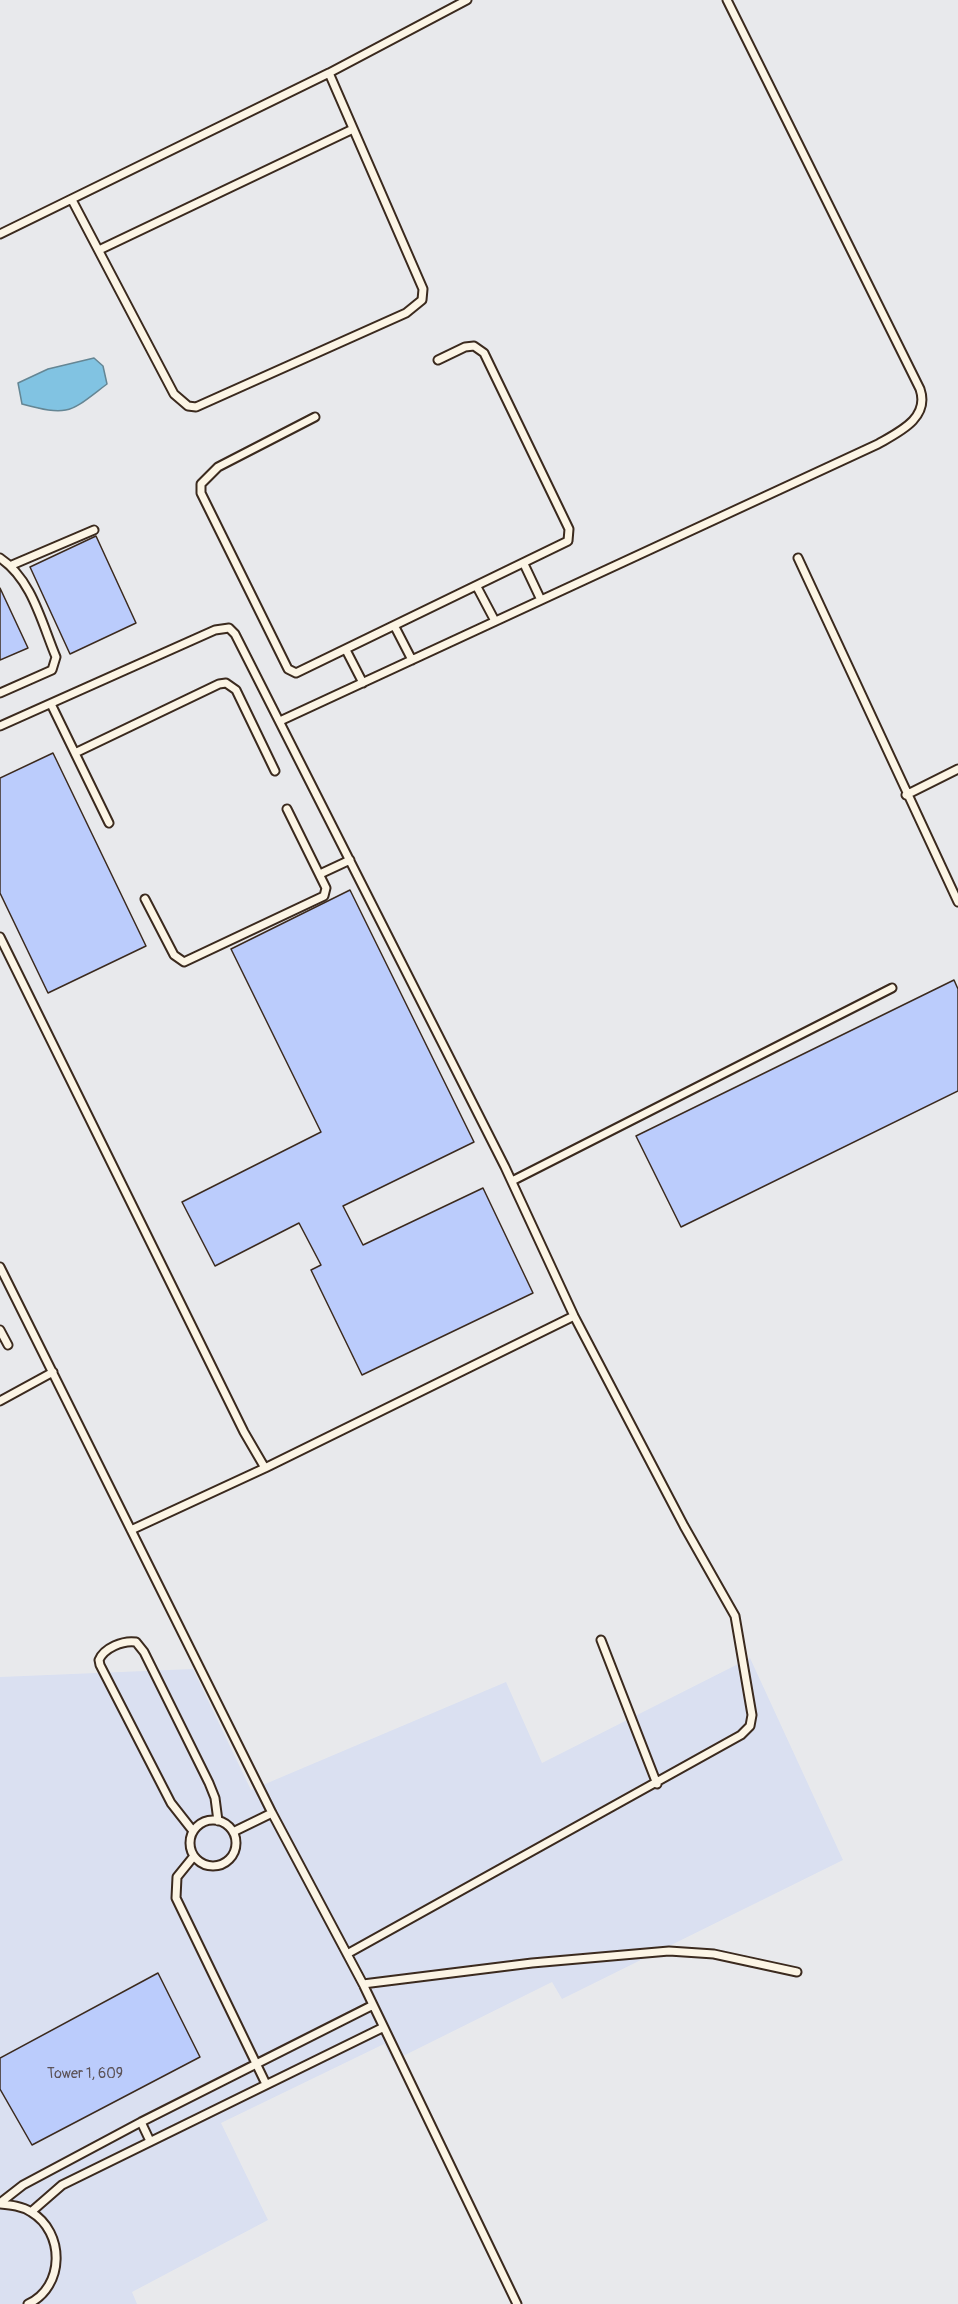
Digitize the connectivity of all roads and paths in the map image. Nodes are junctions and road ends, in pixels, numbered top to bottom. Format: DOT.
graph roads {
  1 [pos="467,0"];
  2 [pos="727,0"];
  3 [pos="329,73"];
  4 [pos="353,129"];
  5 [pos="72,200"];
  6 [pos="0,234"];
  7 [pos="99,250"];
  8 [pos="438,360"];
  9 [pos="315,417"];
  10 [pos="94,530"];
  11 [pos="0,558"];
  12 [pos="798,558"];
  13 [pos="525,564"];
  14 [pos="12,566"];
  15 [pos="477,587"];
  16 [pos="541,600"];
  17 [pos="495,621"];
  18 [pos="395,627"];
  19 [pos="346,650"];
  20 [pos="412,660"];
  21 [pos="363,682"];
  22 [pos="0,693"];
  23 [pos="51,704"];
  24 [pos="280,721"];
  25 [pos="0,726"];
  26 [pos="75,753"];
  27 [pos="958,769"];
  28 [pos="275,771"];
  29 [pos="906,795"];
  30 [pos="287,809"];
  31 [pos="109,823"];
  32 [pos="350,860"];
  33 [pos="320,874"];
  34 [pos="145,899"];
  35 [pos="958,902"];
  36 [pos="0,937"];
  37 [pos="892,988"];
  38 [pos="512,1181"];
  39 [pos="0,1267"];
  40 [pos="574,1316"];
  41 [pos="0,1330"];
  42 [pos="8,1345"];
  43 [pos="53,1372"];
  44 [pos="0,1401"];
  45 [pos="265,1468"];
  46 [pos="131,1530"];
  47 [pos="601,1640"];
  48 [pos="657,1784"];
  49 [pos="272,1813"];
  50 [pos="218,1821"];
  51 [pos="193,1831"];
  52 [pos="233,1832"];
  53 [pos="194,1856"];
  54 [pos="347,1954"];
  55 [pos="796,1972"];
  56 [pos="363,1984"];
  57 [pos="371,2006"];
  58 [pos="382,2028"];
  59 [pos="256,2065"];
  60 [pos="266,2085"];
  61 [pos="141,2122"];
  62 [pos="150,2140"];
  63 [pos="0,2204"];
  64 [pos="31,2212"];
  65 [pos="28,2304"];
  66 [pos="517,2304"];
  1 -- 3 [label="lane"];
  2 -- 16 [label="lane"];
  3 -- 4 [label="lane"];
  3 -- 5 [label="lane"];
  4 -- 7 [label="lane"];
  4 -- 7 [label="lane"];
  5 -- 6 [label="lane"];
  5 -- 7 [label="lane"];
  8 -- 13 [label="lane"];
  9 -- 19 [label="lane"];
  10 -- 14 [label="lane"];
  11 -- 14 [label="lane"];
  12 -- 29 [label="lane"];
  13 -- 15 [label="lane"];
  13 -- 16 [label="lane"];
  14 -- 22 [label="lane"];
  15 -- 17 [label="lane"];
  15 -- 18 [label="lane"];
  16 -- 17 [label="lane"];
  17 -- 20 [label="lane"];
  18 -- 19 [label="lane"];
  18 -- 20 [label="lane"];
  19 -- 21 [label="lane"];
  20 -- 21 [label="lane"];
  21 -- 24 [label="lane"];
  23 -- 24 [label="lane"];
  23 -- 25 [label="lane"];
  23 -- 26 [label="lane"];
  24 -- 32 [label="lane"];
  26 -- 28 [label="lane"];
  26 -- 31 [label="lane"];
  27 -- 29 [label="lane"];
  29 -- 35 [label="lane"];
  30 -- 33 [label="lane"];
  32 -- 33 [label="lane"];
  32 -- 38 [label="lane"];
  33 -- 34 [label="lane"];
  36 -- 45 [label="lane"];
  37 -- 38 [label="lane"];
  38 -- 40 [label="lane"];
  39 -- 43 [label="lane"];
  40 -- 45 [label="lane"];
  40 -- 48 [label="lane"];
  41 -- 42 [label="lane"];
  43 -- 44 [label="lane"];
  43 -- 46 [label="lane"];
  45 -- 46 [label="lane"];
  46 -- 49 [label="lane"];
  47 -- 48 [label="lane"];
  48 -- 54 [label="lane"];
  49 -- 52 [label="lane"];
  49 -- 54 [label="lane"];
  50 -- 51 [label="lane"];
  50 -- 51 [label="lane"];
  50 -- 52 [label="lane"];
  51 -- 53 [label="lane"];
  52 -- 53 [label="lane"];
  53 -- 59 [label="lane"];
  54 -- 56 [label="lane"];
  55 -- 56 [label="lane"];
  56 -- 57 [label="lane"];
  57 -- 58 [label="lane"];
  57 -- 59 [label="lane"];
  58 -- 60 [label="lane"];
  58 -- 66 [label="lane"];
  59 -- 60 [label="lane"];
  59 -- 61 [label="lane"];
  60 -- 62 [label="lane"];
  61 -- 62 [label="lane"];
  61 -- 63 [label="lane"];
  62 -- 64 [label="lane"];
  63 -- 64 [label="lane"];
  64 -- 65 [label="lane"];
}
